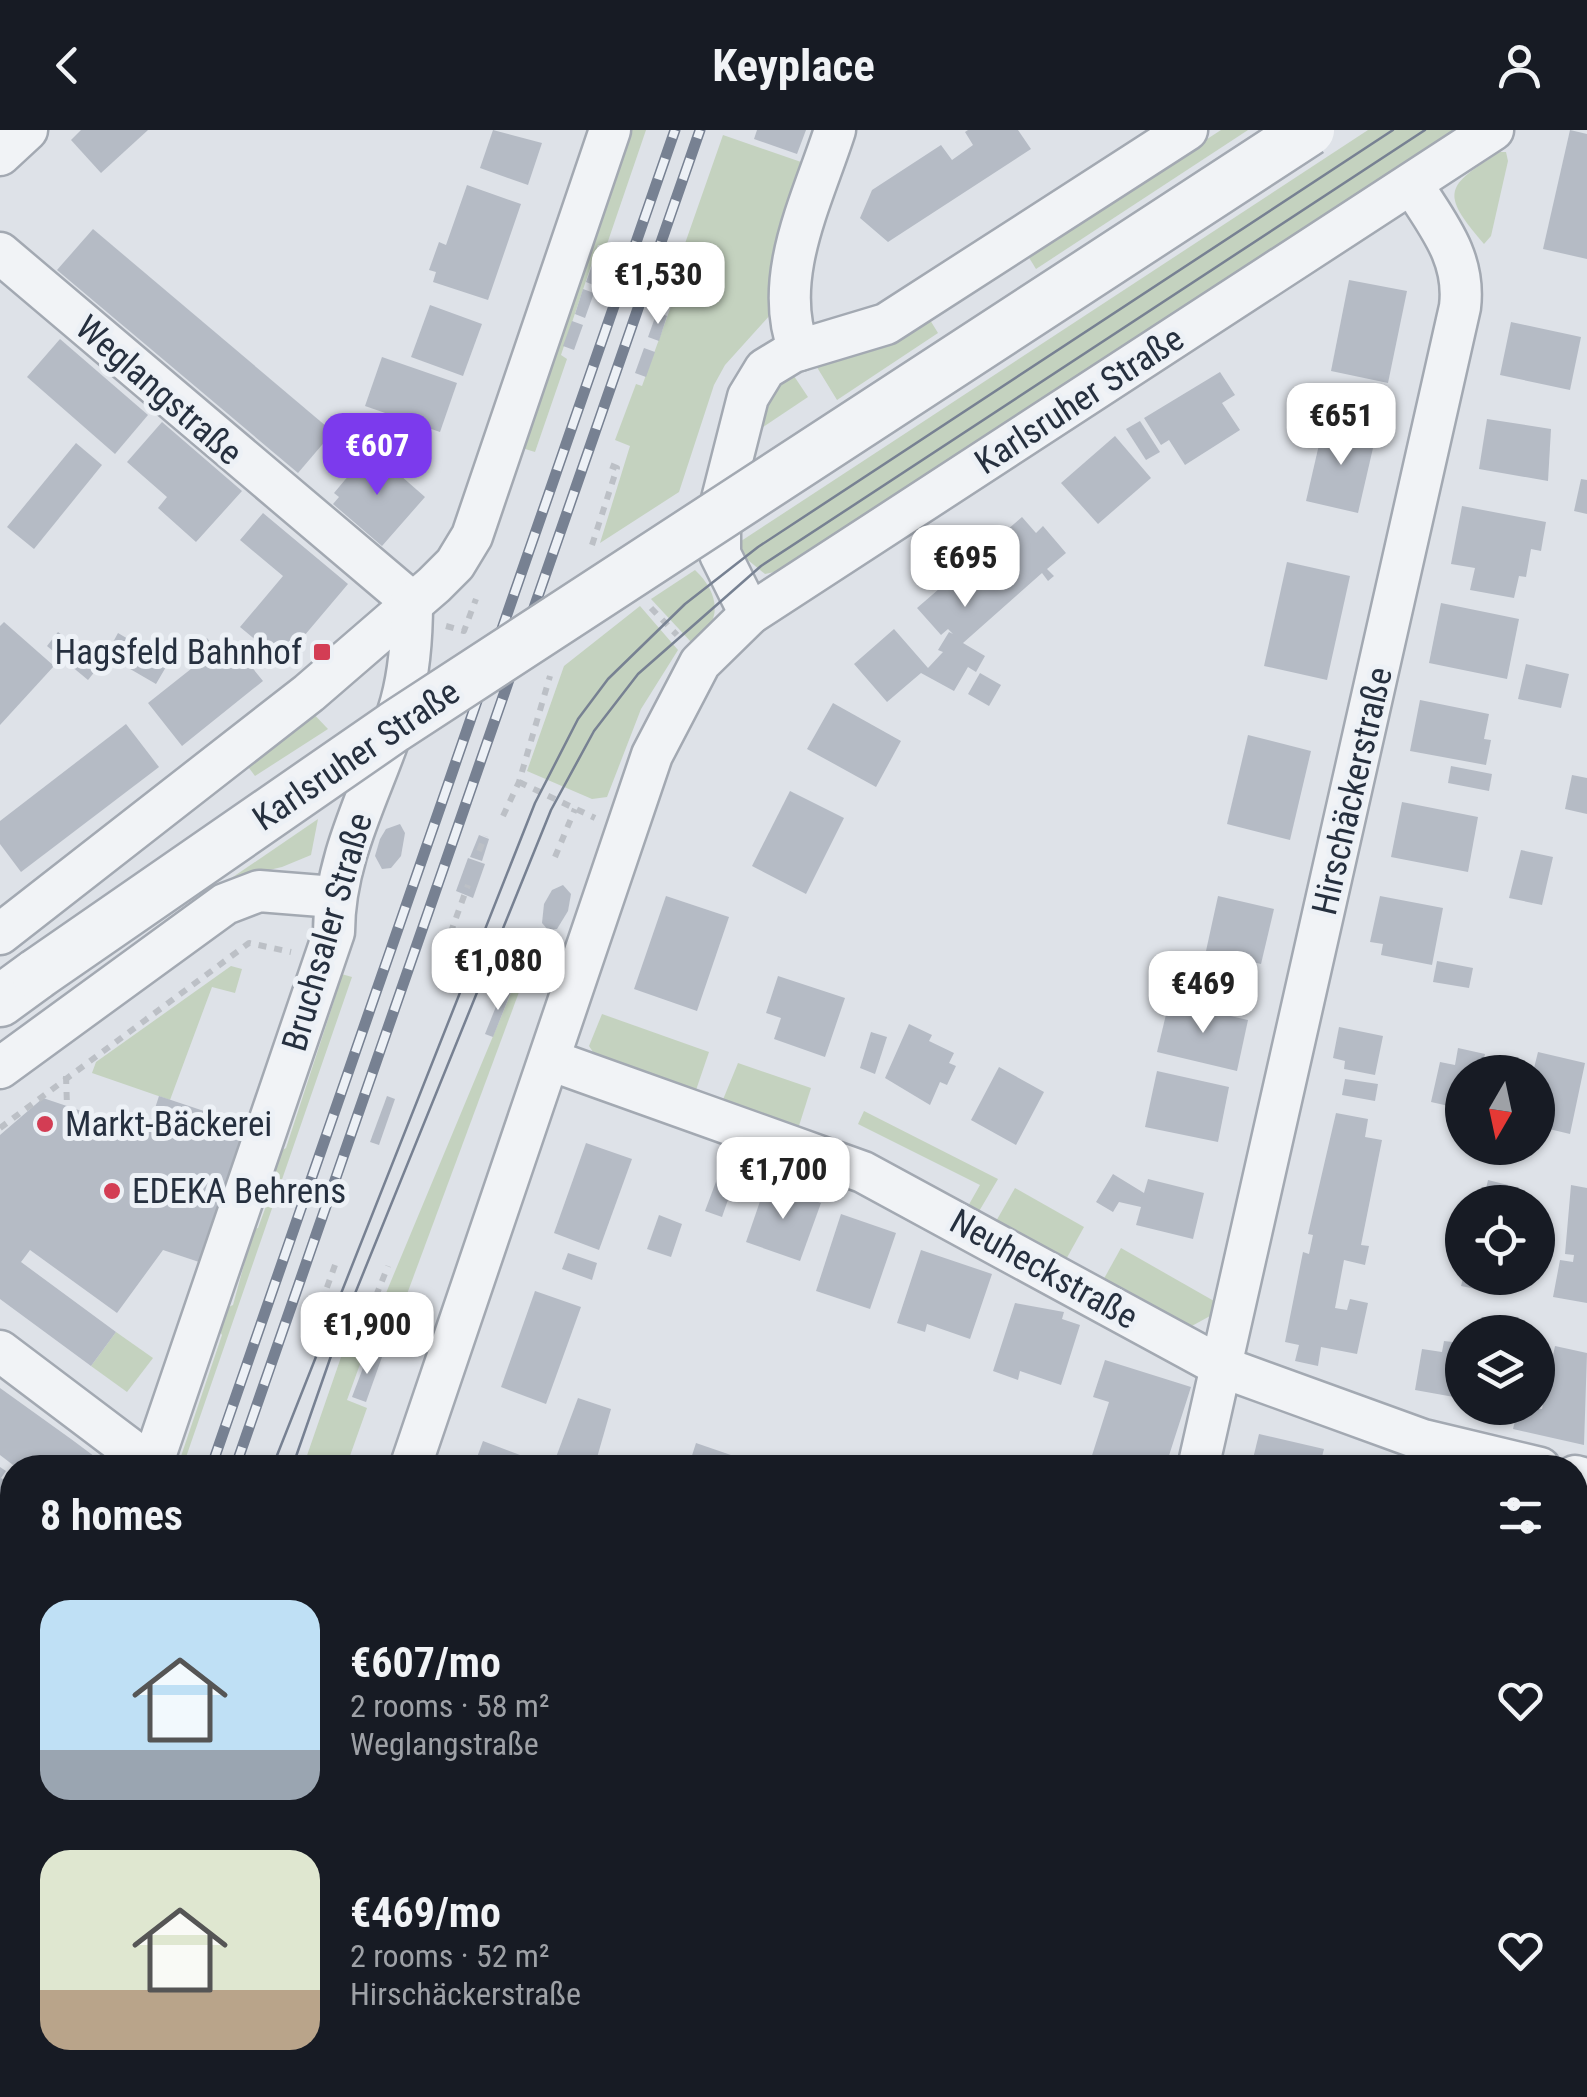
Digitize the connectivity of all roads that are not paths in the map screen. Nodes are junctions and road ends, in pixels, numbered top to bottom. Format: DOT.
graph roads {
  1 [pos="27,130"];
  2 [pos="610,130"];
  3 [pos="835,130"];
  4 [pos="1187,130"];
  5 [pos="1309,130"];
  6 [pos="1493,130"];
  7 [pos="0,155"];
  8 [pos="1412,184"];
  9 [pos="0,253"];
  10 [pos="799,350"];
  11 [pos="412,602"];
  12 [pos="750,614"];
  13 [pos="334,897"];
  14 [pos="0,934"];
  15 [pos="0,1002"];
  16 [pos="550,1060"];
  17 [pos="0,1068"];
  18 [pos="0,1350"];
  19 [pos="1222,1367"];
  20 [pos="137,1455"];
  21 [pos="155,1455"];
  22 [pos="414,1455"];
  23 [pos="1201,1455"];
  24 [pos="1486,1455"];
  1 -- 7 [label="street"];
  2 -- 11 [label="street"];
  3 -- 10 [label="street"];
  4 -- 10 [label="street"];
  5 -- 15 [label="street, Karlsruher Straße, bridge"];
  6 -- 8 [label="street, Karlsruher Straße"];
  8 -- 12 [label="street, Karlsruher Straße"];
  8 -- 19 [label="street, Hirschäckerstraße"];
  9 -- 11 [label="street, Weglangstraße"];
  10 -- 12 [label="street"];
  11 -- 13 [label="street, Bruchsaler Straße"];
  11 -- 14 [label="street, Karlsruher Straße"];
  12 -- 16 [label="street, Karlsruher Straße"];
  13 -- 17 [label="street, Karlsruher Straße"];
  13 -- 21 [label="street, Bruchsaler Straße"];
  16 -- 19 [label="street, Neuheckstraße"];
  16 -- 22 [label="street, Karlsruher Straße"];
  18 -- 20 [label="street"];
  19 -- 23 [label="street, Hirschäckerstraße"];
  19 -- 24 [label="street, Neuheckstraße"];
}
